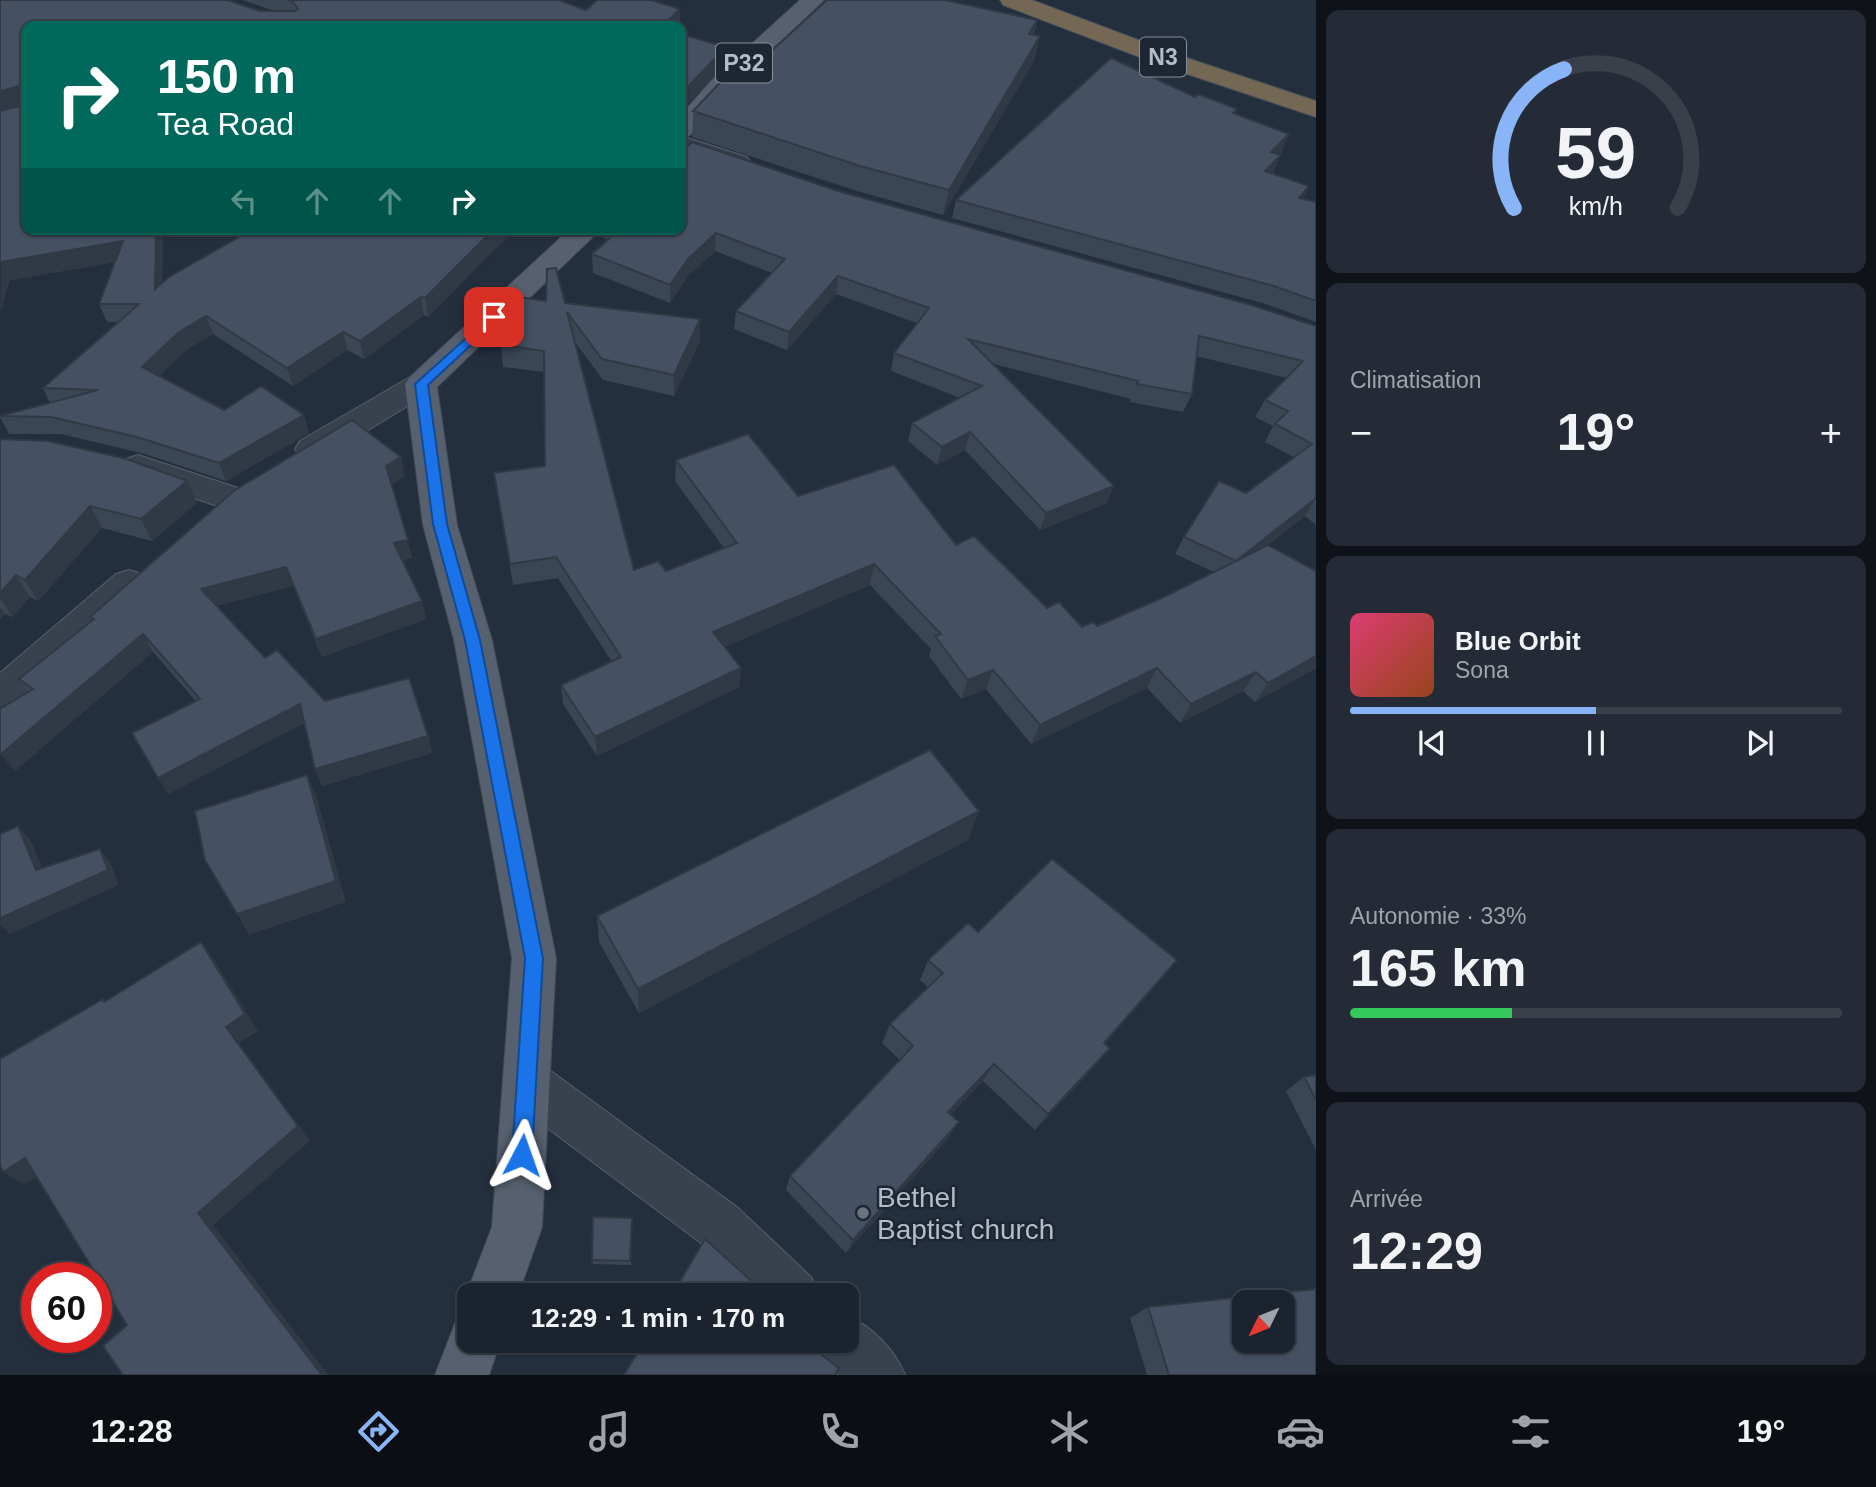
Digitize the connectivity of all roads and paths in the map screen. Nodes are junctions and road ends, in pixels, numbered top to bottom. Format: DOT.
graph roads {
  1 [pos="813,0"];
  2 [pos="1011,0"];
  3 [pos="1316,109"];
  4 [pos="686,124"];
  5 [pos="686,146"];
  6 [pos="757,170"];
  7 [pos="581,235"];
  8 [pos="421,384"];
  9 [pos="108,460"];
  10 [pos="289,462"];
  11 [pos="198,525"];
  12 [pos="157,560"];
  13 [pos="0,696"];
  14 [pos="527,1083"];
  15 [pos="496,1283"];
  16 [pos="780,1283"];
  17 [pos="470,1353"];
  18 [pos="855,1353"];
  19 [pos="462,1375"];
  20 [pos="878,1375"];
  1 -- 4 [label="main road, P32"];
  2 -- 3 [label="highway, N3"];
  5 -- 6 [label="street"];
  7 -- 8 [label="main road"];
  8 -- 10 [label="street"];
  8 -- 14 [label="main road"];
  9 -- 11 [label="street"];
  12 -- 13 [label="street"];
  14 -- 15 [label="main road"];
  14 -- 16 [label="street"];
  17 -- 19 [label="main road"];
  18 -- 20 [label="street"];
}
